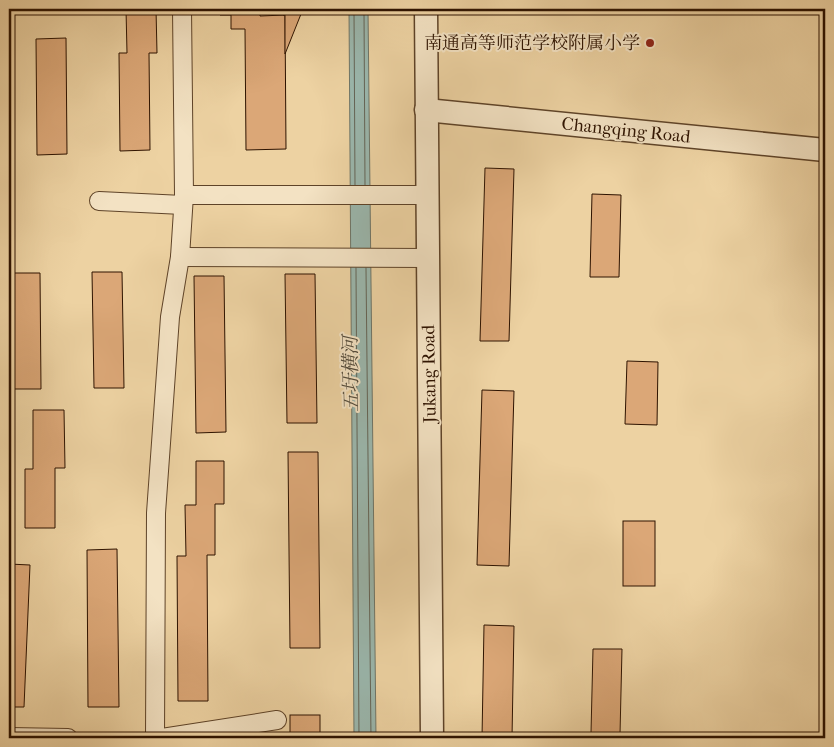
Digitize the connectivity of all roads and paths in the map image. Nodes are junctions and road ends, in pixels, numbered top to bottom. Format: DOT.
graph roads {
  1 [pos="182,9"];
  2 [pos="426,9"];
  3 [pos="426,110"];
  4 [pos="825,150"];
  5 [pos="427,195"];
  6 [pos="184,200"];
  7 [pos="98,201"];
  8 [pos="180,257"];
  9 [pos="428,258"];
  10 [pos="278,720"];
  11 [pos="9,738"];
  12 [pos="68,738"];
  13 [pos="155,738"];
  14 [pos="162,738"];
  15 [pos="432,738"];
  1 -- 6 [label="street"];
  2 -- 3 [label="street, Jukang Road"];
  3 -- 4 [label="street, Changqing Road"];
  3 -- 5 [label="street, Jukang Road"];
  5 -- 6 [label="street"];
  5 -- 9 [label="street, Jukang Road"];
  6 -- 7 [label="street"];
  6 -- 8 [label="street"];
  8 -- 9 [label="street"];
  8 -- 13 [label="street"];
  9 -- 15 [label="street, Jukang Road"];
  10 -- 14 [label="street"];
  11 -- 12 [label="street"];
}
